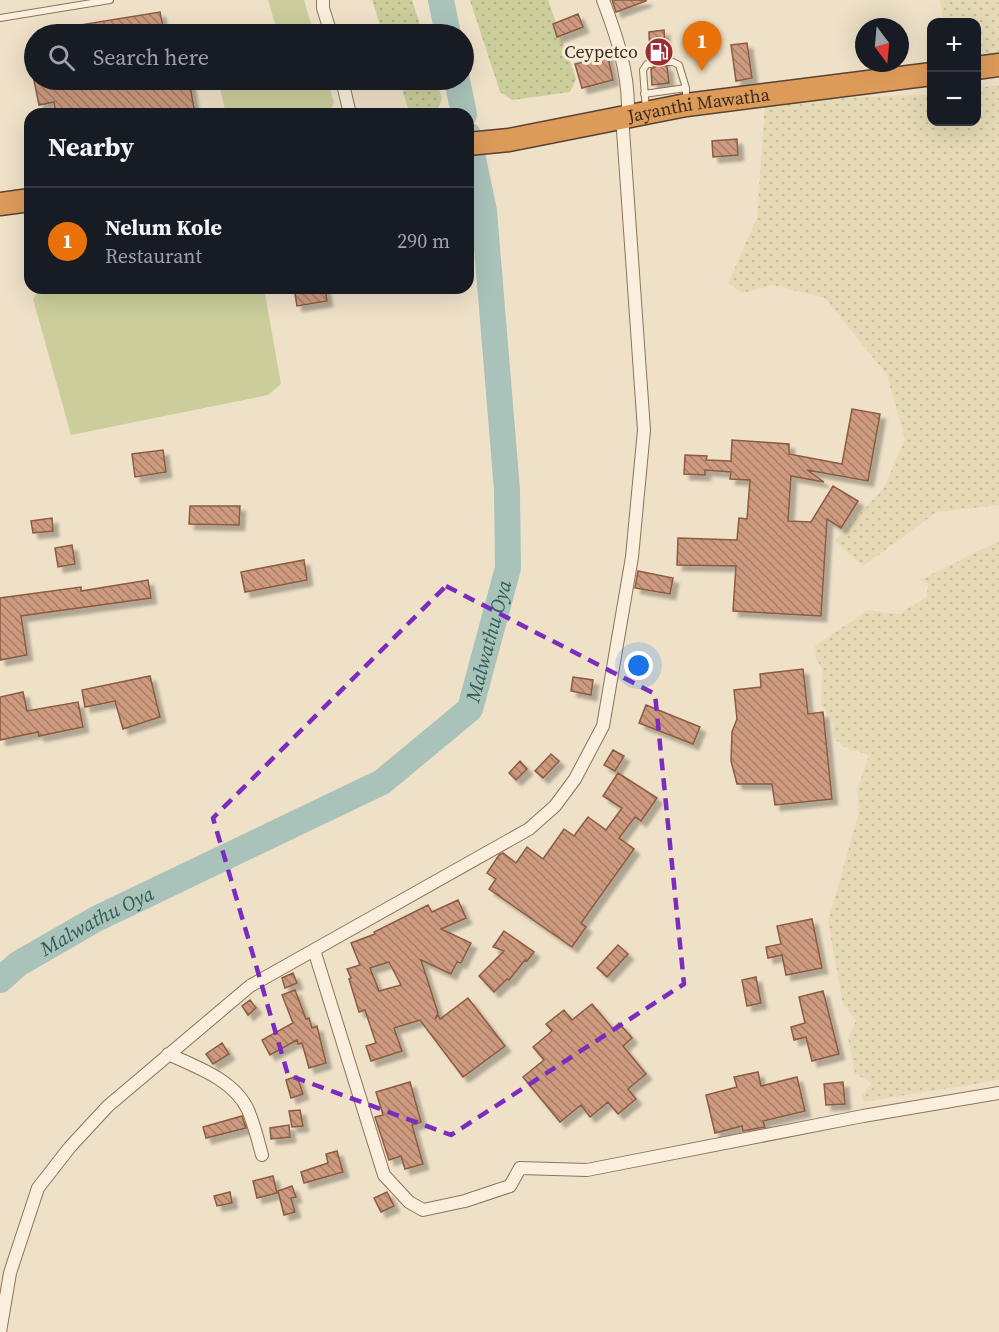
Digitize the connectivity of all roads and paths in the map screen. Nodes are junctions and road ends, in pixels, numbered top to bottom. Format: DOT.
graph roads {
  1 [pos="110,0"];
  2 [pos="323,0"];
  3 [pos="603,0"];
  4 [pos="0,18"];
  5 [pos="328,24"];
  6 [pos="667,62"];
  7 [pos="651,64"];
  8 [pos="999,64"];
  9 [pos="981,67"];
  10 [pos="927,74"];
  11 [pos="344,90"];
  12 [pos="686,97"];
  13 [pos="635,107"];
  14 [pos="349,108"];
  15 [pos="474,143"];
  16 [pos="24,201"];
  17 [pos="0,204"];
  18 [pos="314,950"];
  19 [pos="168,1054"];
  20 [pos="999,1093"];
  21 [pos="262,1155"];
  22 [pos="0,1332"];
  1 -- 4 [label="lane"];
  2 -- 5 [label="street"];
  3 -- 13 [label="street"];
  6 -- 12 [label="lane"];
  7 -- 13 [label="lane"];
  8 -- 9 [label="highway"];
  10 -- 12 [label="highway, Jayanthi Mawatha"];
  11 -- 14 [label="street"];
  12 -- 13 [label="highway, Jayanthi Mawatha"];
  13 -- 15 [label="highway, Jayanthi Mawatha"];
  13 -- 18 [label="street"];
  16 -- 17 [label="highway"];
  18 -- 19 [label="street"];
  18 -- 20 [label="street"];
  19 -- 21 [label="street"];
  19 -- 22 [label="street"];
}
